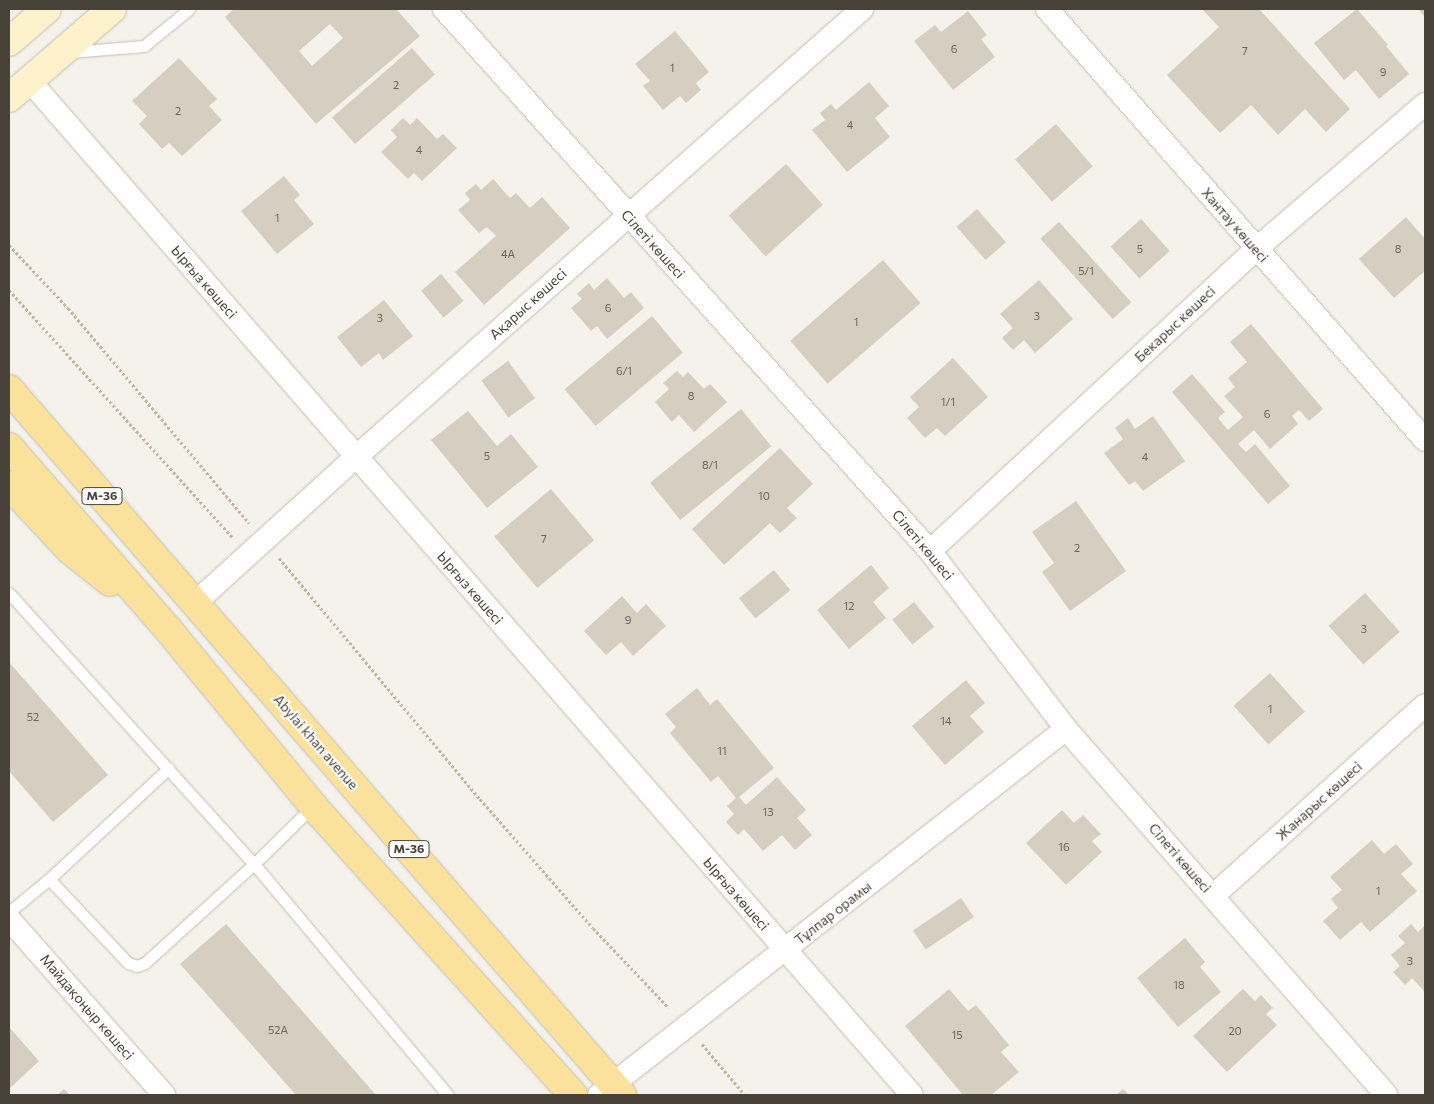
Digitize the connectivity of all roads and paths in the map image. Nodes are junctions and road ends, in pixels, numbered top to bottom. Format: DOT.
graph roads {
  1 [pos="47,9"];
  2 [pos="112,9"];
  3 [pos="189,9"];
  4 [pos="444,9"];
  5 [pos="862,9"];
  6 [pos="1047,9"];
  7 [pos="9,42"];
  8 [pos="61,53"];
  9 [pos="19,89"];
  10 [pos="1425,104"];
  11 [pos="627,216"];
  12 [pos="9,245"];
  13 [pos="1256,250"];
  14 [pos="9,290"];
  15 [pos="9,389"];
  16 [pos="1425,440"];
  17 [pos="9,447"];
  18 [pos="356,457"];
  19 [pos="9,485"];
  20 [pos="256,548"];
  21 [pos="930,551"];
  22 [pos="9,593"];
  23 [pos="196,602"];
  24 [pos="167,628"];
  25 [pos="1425,705"];
  26 [pos="1066,729"];
  27 [pos="169,768"];
  28 [pos="313,806"];
  29 [pos="254,864"];
  30 [pos="49,879"];
  31 [pos="1213,896"];
  32 [pos="9,912"];
  33 [pos="9,919"];
  34 [pos="785,950"];
  35 [pos="687,1027"];
  36 [pos="612,1092"];
  37 [pos="164,1095"];
  38 [pos="448,1095"];
  39 [pos="573,1095"];
  40 [pos="745,1095"];
  41 [pos="912,1095"];
  42 [pos="1386,1095"];
  1 -- 7 [label="main road"];
  2 -- 8 [label="main road"];
  3 -- 8 [label="lane"];
  4 -- 11 [label="street, Сілеті көшесі"];
  5 -- 11 [label="street, Ақарыс көшесі"];
  6 -- 13 [label="street, Хантау көшесі"];
  8 -- 9 [label="main road"];
  9 -- 18 [label="street, Ырғыз көшесі"];
  10 -- 13 [label="street, Бекарыс көшесі"];
  11 -- 18 [label="street, Ақарыс көшесі"];
  11 -- 21 [label="street, Сілеті көшесі"];
  12 -- 20 [label="path"];
  13 -- 16 [label="street, Хантау көшесі"];
  13 -- 21 [label="street, Бекарыс көшесі"];
  14 -- 20 [label="path"];
  15 -- 23 [label="main road, Abylai khan avenue / M-36"];
  17 -- 24 [label="main road, M-36"];
  18 -- 20 [label="street, Ақарыс көшесі"];
  18 -- 34 [label="street, Ырғыз көшесі"];
  19 -- 24 [label="main road"];
  20 -- 23 [label="street, Ақарыс көшесі"];
  20 -- 35 [label="path"];
  21 -- 26 [label="street, Сілеті көшесі"];
  22 -- 27 [label="lane"];
  23 -- 36 [label="main road, Abylai khan avenue / M-36"];
  24 -- 28 [label="main road, M-36"];
  25 -- 31 [label="street, Жанарыс көшесі"];
  26 -- 31 [label="street, Сілеті көшесі"];
  26 -- 34 [label="street, Тұлпар орамы"];
  27 -- 29 [label="lane"];
  27 -- 30 [label="lane"];
  28 -- 29 [label="lane"];
  28 -- 39 [label="main road, M-36"];
  29 -- 30 [label="lane"];
  29 -- 38 [label="lane"];
  30 -- 32 [label="lane"];
  31 -- 42 [label="street, Сілеті көшесі"];
  33 -- 37 [label="street, Майдақоңыр көшесі"];
  34 -- 35 [label="street, Тұлпар орамы"];
  34 -- 41 [label="street, Ырғыз көшесі"];
  35 -- 36 [label="street, Тұлпар орамы"];
  35 -- 40 [label="path"];
}
